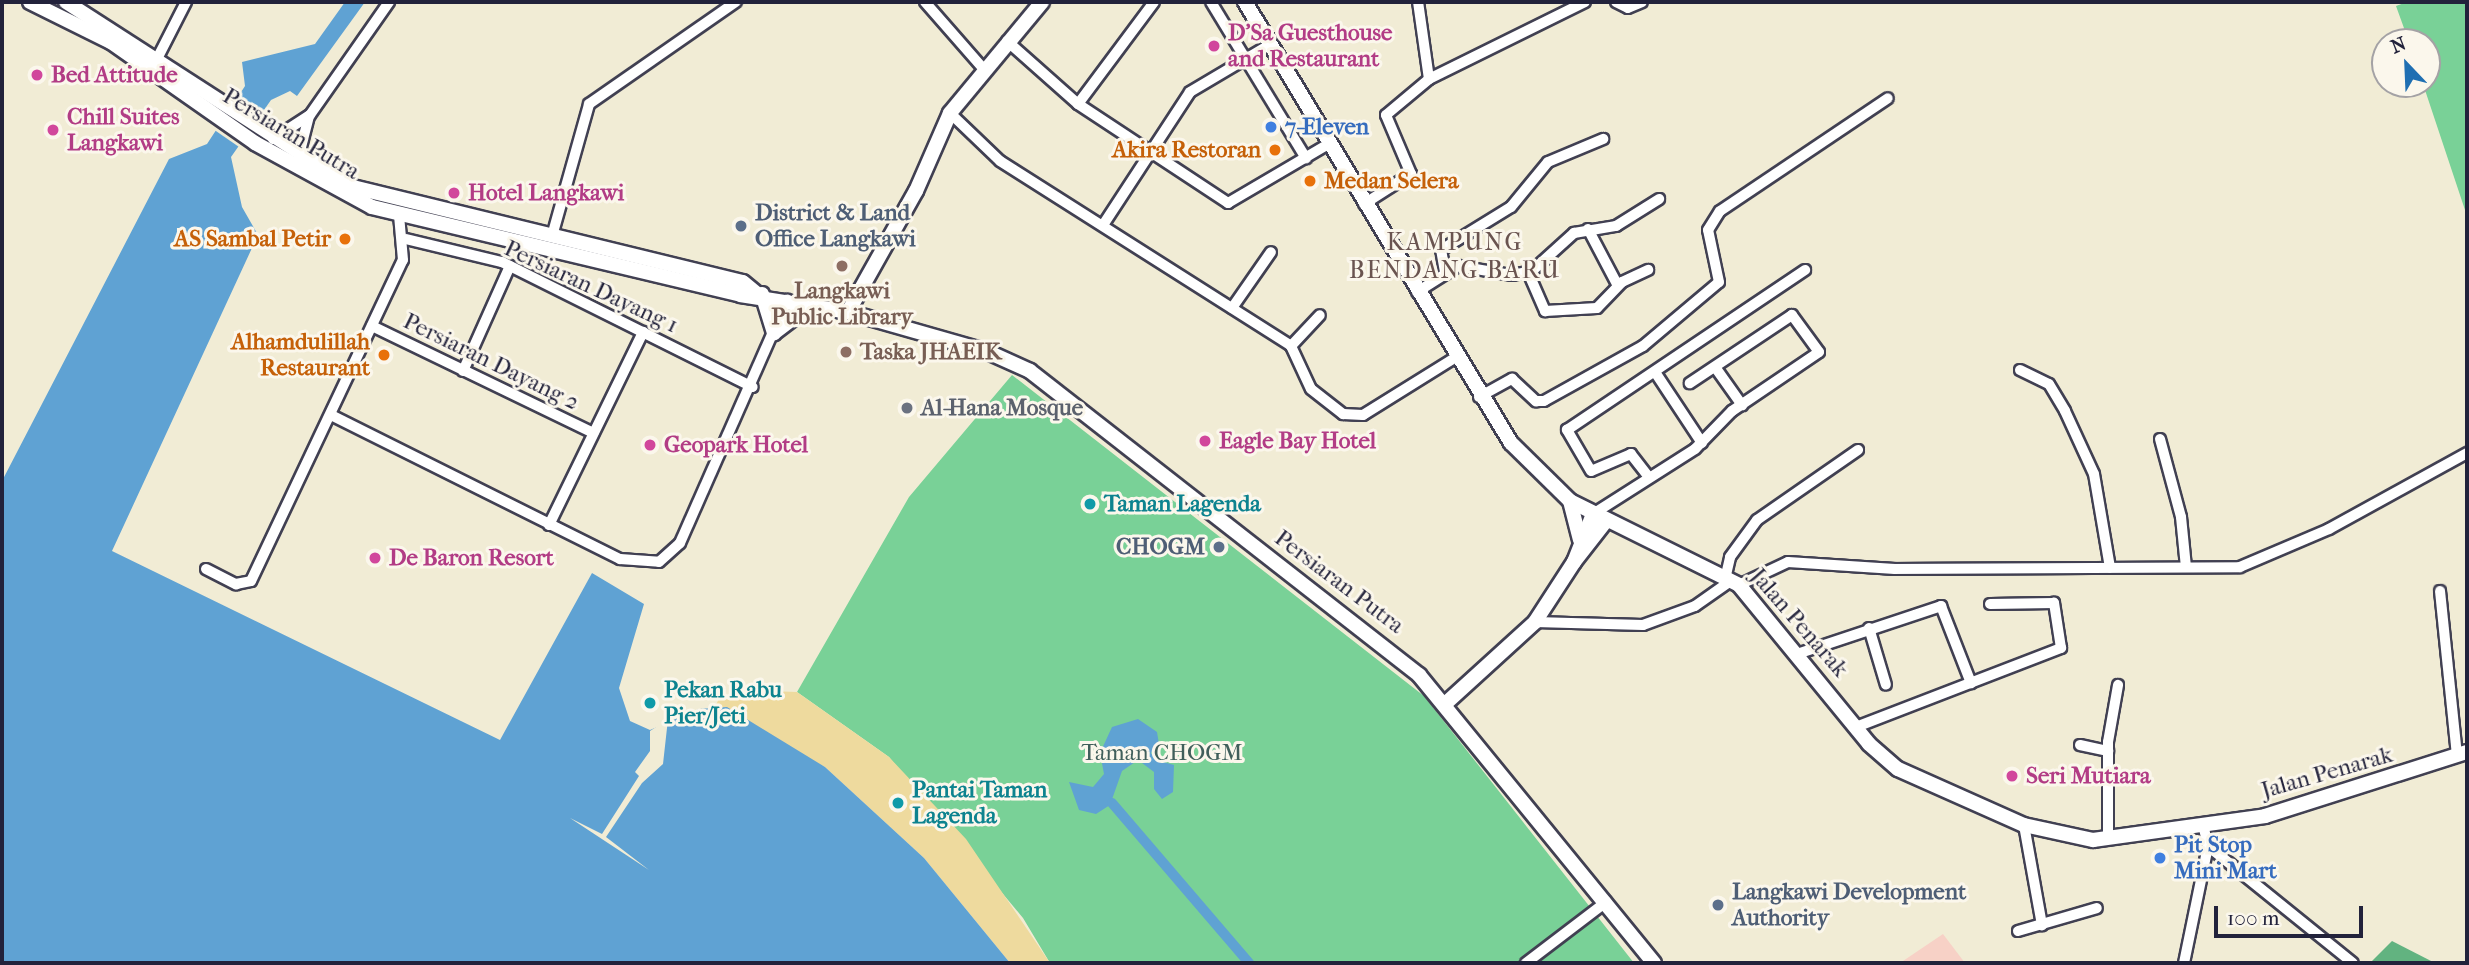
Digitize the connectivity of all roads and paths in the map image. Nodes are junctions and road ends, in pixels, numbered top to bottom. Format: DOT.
graph roads {
  1 [pos="30,2"];
  2 [pos="66,2"];
  3 [pos="186,2"];
  4 [pos="389,2"];
  5 [pos="736,2"];
  6 [pos="925,2"];
  7 [pos="1042,2"];
  8 [pos="1154,2"];
  9 [pos="1210,2"];
  10 [pos="1245,2"];
  11 [pos="1419,2"];
  12 [pos="1585,2"];
  13 [pos="1616,2"];
  14 [pos="1642,2"];
  15 [pos="1007,41"];
  16 [pos="1271,44"];
  17 [pos="158,57"];
  18 [pos="1246,59"];
  19 [pos="982,67"];
  20 [pos="1429,79"];
  21 [pos="1888,99"];
  22 [pos="1079,104"];
  23 [pos="220,111"];
  24 [pos="950,113"];
  25 [pos="310,115"];
  26 [pos="263,138"];
  27 [pos="1603,139"];
  28 [pos="1327,145"];
  29 [pos="1151,151"];
  30 [pos="299,155"];
  31 [pos="1306,158"];
  32 [pos="1659,198"];
  33 [pos="1364,204"];
  34 [pos="399,215"];
  35 [pos="1105,222"];
  36 [pos="1588,229"];
  37 [pos="552,236"];
  38 [pos="406,239"];
  39 [pos="1271,252"];
  40 [pos="510,266"];
  41 [pos="1648,270"];
  42 [pos="1805,270"];
  43 [pos="1445,272"];
  44 [pos="1528,272"];
  45 [pos="1618,286"];
  46 [pos="1417,292"];
  47 [pos="759,293"];
  48 [pos="787,299"];
  49 [pos="812,304"];
  50 [pos="1232,308"];
  51 [pos="848,312"];
  52 [pos="1320,315"];
  53 [pos="372,326"];
  54 [pos="643,332"];
  55 [pos="774,333"];
  56 [pos="1291,346"];
  57 [pos="1456,357"];
  58 [pos="1715,367"];
  59 [pos="463,370"];
  60 [pos="2020,370"];
  61 [pos="1656,372"];
  62 [pos="1690,383"];
  63 [pos="752,387"];
  64 [pos="1479,397"];
  65 [pos="1742,405"];
  66 [pos="331,415"];
  67 [pos="593,433"];
  68 [pos="2160,439"];
  69 [pos="1702,443"];
  70 [pos="1858,450"];
  71 [pos="2467,453"];
  72 [pos="1648,476"];
  73 [pos="1570,501"];
  74 [pos="1599,518"];
  75 [pos="549,525"];
  76 [pos="1630,531"];
  77 [pos="1586,543"];
  78 [pos="2186,567"];
  79 [pos="2110,568"];
  80 [pos="206,569"];
  81 [pos="1732,580"];
  82 [pos="2440,591"];
  83 [pos="1990,604"];
  84 [pos="1535,622"];
  85 [pos="1869,628"];
  86 [pos="1800,653"];
  87 [pos="1971,683"];
  88 [pos="1886,685"];
  89 [pos="2118,685"];
  90 [pos="1445,704"];
  91 [pos="1856,727"];
  92 [pos="2080,745"];
  93 [pos="2108,751"];
  94 [pos="2462,754"];
  95 [pos="2024,824"];
  96 [pos="2203,824"];
  97 [pos="2108,839"];
  98 [pos="2208,846"];
  99 [pos="1606,902"];
  100 [pos="2097,908"];
  101 [pos="2042,925"];
  102 [pos="2018,931"];
  103 [pos="1526,963"];
  104 [pos="1654,963"];
  105 [pos="2184,963"];
  106 [pos="2353,963"];
  1 -- 23 [label="main road, Persiaran Putra"];
  2 -- 17 [label="main road, Persiaran Putra"];
  3 -- 17 [label="street"];
  4 -- 25 [label="street"];
  5 -- 37 [label="street"];
  6 -- 19 [label="street"];
  7 -- 15 [label="main road"];
  8 -- 22 [label="street"];
  9 -- 18 [label="street"];
  10 -- 16 [label="main road, Jalan Penarak"];
  11 -- 20 [label="street"];
  12 -- 20 [label="street"];
  13 -- 14 [label="street"];
  15 -- 19 [label="main road"];
  15 -- 22 [label="street"];
  16 -- 18 [label="street"];
  16 -- 28 [label="main road, Jalan Penarak"];
  17 -- 23 [label="main road, Persiaran Putra"];
  18 -- 29 [label="street"];
  18 -- 31 [label="street"];
  19 -- 24 [label="main road"];
  20 -- 33 [label="street"];
  21 -- 64 [label="street"];
  22 -- 29 [label="street"];
  23 -- 26 [label="main road, Persiaran Putra"];
  24 -- 35 [label="street"];
  24 -- 51 [label="main road"];
  25 -- 26 [label="street"];
  25 -- 30 [label="street"];
  26 -- 30 [label="main road, Persiaran Putra"];
  26 -- 34 [label="main road, Persiaran Putra"];
  27 -- 43 [label="street"];
  28 -- 31 [label="street"];
  28 -- 33 [label="main road, Jalan Penarak"];
  29 -- 31 [label="street"];
  29 -- 35 [label="street"];
  30 -- 37 [label="main road, Persiaran Putra"];
  32 -- 36 [label="street"];
  33 -- 46 [label="main road, Jalan Penarak"];
  34 -- 38 [label="street"];
  34 -- 47 [label="main road, Persiaran Putra"];
  35 -- 50 [label="street"];
  36 -- 44 [label="street"];
  36 -- 45 [label="street"];
  37 -- 47 [label="main road, Persiaran Putra"];
  38 -- 40 [label="street, Persiaran Dayang 1"];
  38 -- 53 [label="street"];
  39 -- 50 [label="street"];
  40 -- 54 [label="street, Persiaran Dayang 1"];
  40 -- 59 [label="street"];
  41 -- 45 [label="street"];
  42 -- 61 [label="street"];
  43 -- 44 [label="street"];
  43 -- 46 [label="street"];
  44 -- 45 [label="street"];
  46 -- 57 [label="main road, Jalan Penarak"];
  47 -- 48 [label="main road, Persiaran Putra"];
  47 -- 55 [label="main road"];
  48 -- 49 [label="main road, Persiaran Putra"];
  48 -- 55 [label="street"];
  49 -- 51 [label="main road, Persiaran Putra"];
  49 -- 55 [label="main road"];
  50 -- 56 [label="street"];
  51 -- 90 [label="main road, Persiaran Putra"];
  52 -- 56 [label="street"];
  53 -- 59 [label="street, Persiaran Dayang 2"];
  53 -- 66 [label="street"];
  54 -- 63 [label="street, Persiaran Dayang 1"];
  54 -- 67 [label="street"];
  55 -- 63 [label="street"];
  56 -- 57 [label="street"];
  57 -- 64 [label="main road, Jalan Penarak"];
  58 -- 62 [label="street"];
  58 -- 65 [label="street"];
  58 -- 65 [label="street"];
  59 -- 67 [label="street, Persiaran Dayang 2"];
  60 -- 79 [label="street"];
  61 -- 69 [label="street"];
  61 -- 72 [label="street"];
  63 -- 75 [label="street"];
  64 -- 73 [label="main road, Jalan Penarak"];
  65 -- 69 [label="street"];
  66 -- 75 [label="street"];
  66 -- 80 [label="street"];
  67 -- 75 [label="street"];
  68 -- 78 [label="street"];
  69 -- 72 [label="street"];
  70 -- 81 [label="street"];
  71 -- 78 [label="street"];
  72 -- 74 [label="street"];
  73 -- 74 [label="main road, Jalan Penarak"];
  73 -- 77 [label="main road"];
  74 -- 76 [label="main road, Jalan Penarak"];
  74 -- 77 [label="main road"];
  76 -- 77 [label="main road"];
  76 -- 81 [label="main road, Jalan Penarak"];
  77 -- 84 [label="main road"];
  78 -- 79 [label="street"];
  79 -- 81 [label="street"];
  81 -- 84 [label="street"];
  81 -- 86 [label="main road, Jalan Penarak"];
  82 -- 94 [label="street"];
  83 -- 87 [label="street"];
  84 -- 90 [label="main road"];
  85 -- 86 [label="street"];
  85 -- 87 [label="street"];
  85 -- 88 [label="street"];
  86 -- 91 [label="main road, Jalan Penarak"];
  87 -- 91 [label="street"];
  89 -- 93 [label="street"];
  90 -- 99 [label="main road, Persiaran Putra"];
  91 -- 95 [label="main road, Jalan Penarak"];
  92 -- 93 [label="street"];
  93 -- 97 [label="street"];
  94 -- 96 [label="main road, Jalan Penarak"];
  95 -- 97 [label="main road, Jalan Penarak"];
  95 -- 101 [label="street"];
  96 -- 97 [label="main road, Jalan Penarak"];
  96 -- 98 [label="street"];
  98 -- 105 [label="street"];
  98 -- 106 [label="street"];
  99 -- 103 [label="street"];
  99 -- 104 [label="main road, Persiaran Putra"];
  100 -- 101 [label="street"];
  101 -- 102 [label="street"];
}
